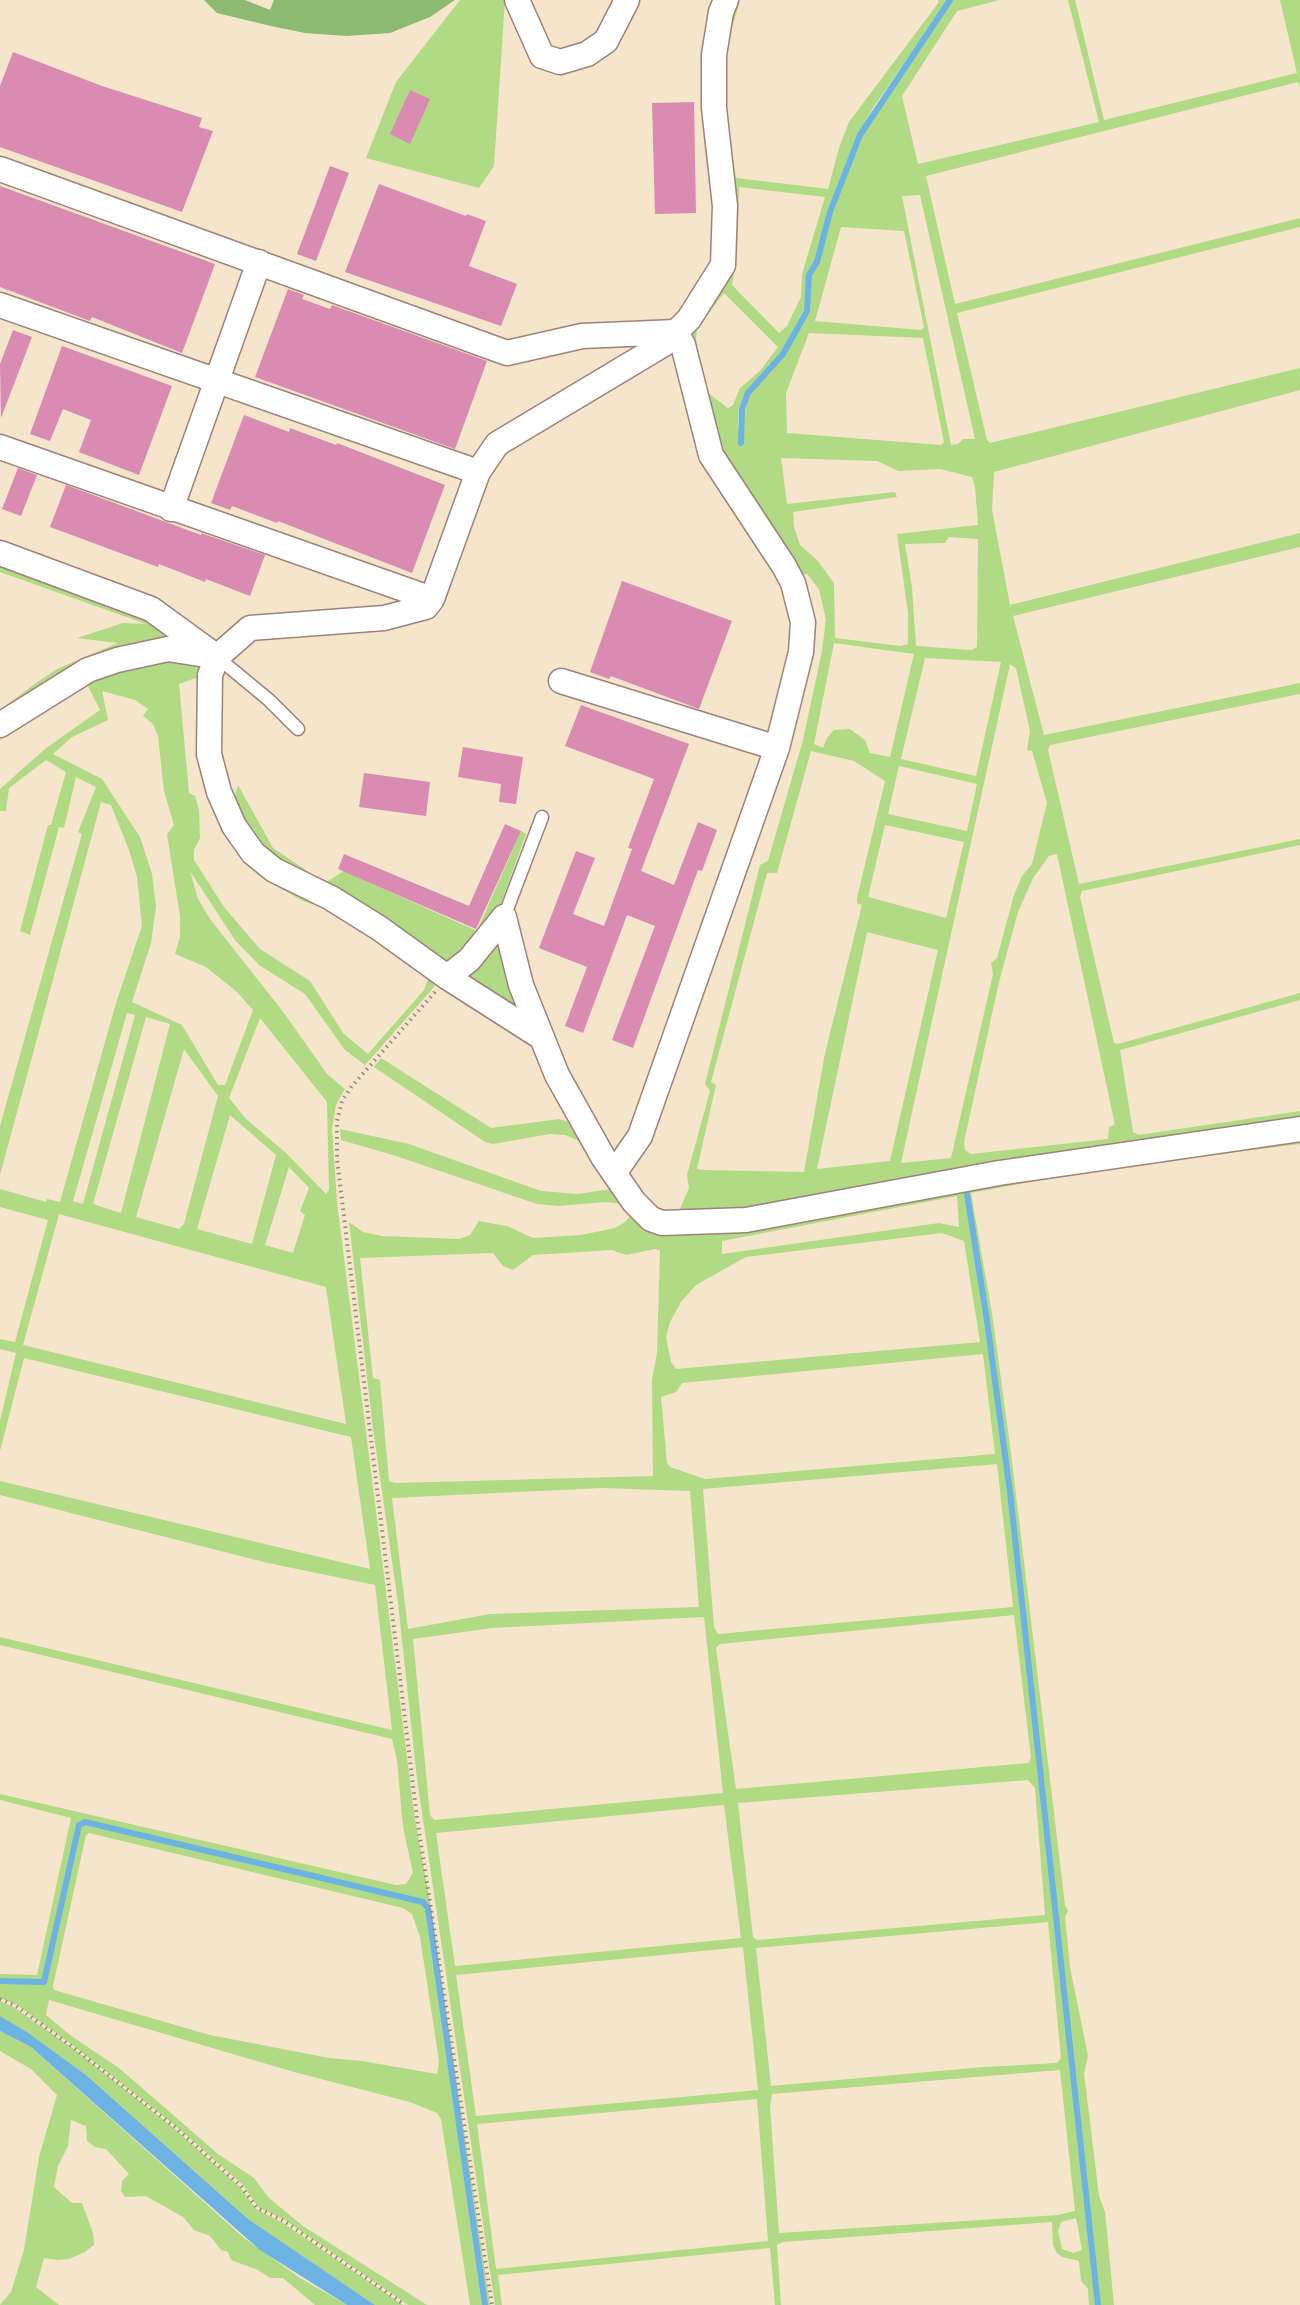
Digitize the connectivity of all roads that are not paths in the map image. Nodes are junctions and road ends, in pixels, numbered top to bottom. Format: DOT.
graph roads {
  1 [pos="517,0"];
  2 [pos="627,0"];
  3 [pos="726,0"];
  4 [pos="0,169"];
  5 [pos="259,262"];
  6 [pos="0,304"];
  7 [pos="676,332"];
  8 [pos="218,381"];
  9 [pos="0,447"];
  10 [pos="478,472"];
  11 [pos="171,509"];
  12 [pos="0,553"];
  13 [pos="432,599"];
  14 [pos="217,657"];
  15 [pos="561,681"];
  16 [pos="0,725"];
  17 [pos="298,729"];
  18 [pos="777,748"];
  19 [pos="542,817"];
  20 [pos="504,917"];
  21 [pos="447,977"];
  22 [pos="542,1037"];
  23 [pos="1300,1129"];
  24 [pos="615,1172"];
  1 -- 2 [label="street"];
  3 -- 7 [label="street"];
  4 -- 5 [label="street"];
  5 -- 7 [label="street"];
  5 -- 8 [label="street"];
  6 -- 8 [label="street"];
  7 -- 10 [label="street"];
  7 -- 18 [label="street"];
  8 -- 10 [label="street"];
  8 -- 11 [label="street"];
  9 -- 11 [label="street"];
  10 -- 13 [label="street"];
  11 -- 13 [label="street"];
  12 -- 14 [label="street"];
  13 -- 14 [label="street"];
  14 -- 16 [label="street"];
  14 -- 17 [label="lane"];
  14 -- 21 [label="street"];
  15 -- 18 [label="street"];
  18 -- 24 [label="street"];
  19 -- 20 [label="lane"];
  20 -- 21 [label="street"];
  20 -- 22 [label="street"];
  21 -- 22 [label="street"];
  22 -- 24 [label="street"];
  23 -- 24 [label="street"];
}
